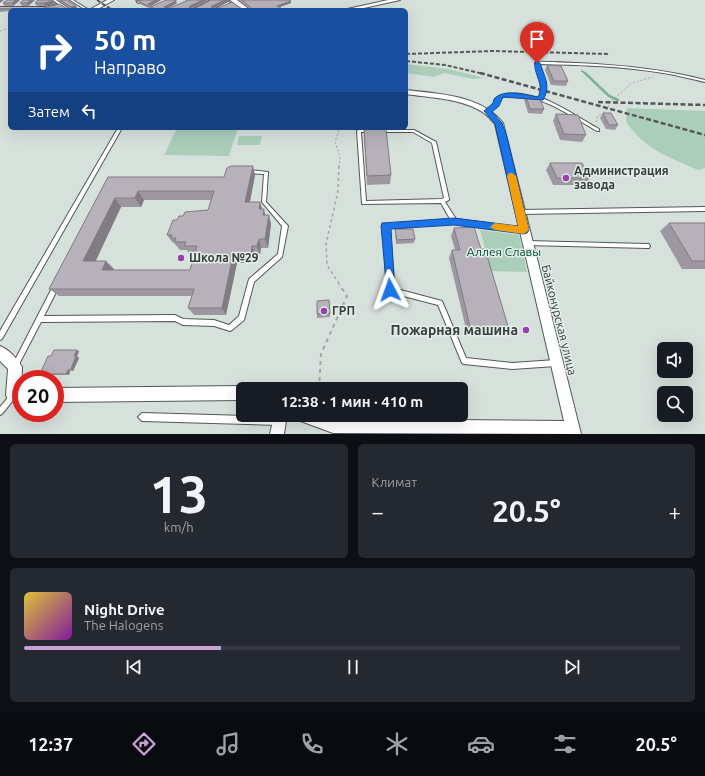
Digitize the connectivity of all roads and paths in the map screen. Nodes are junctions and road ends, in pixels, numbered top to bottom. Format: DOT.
graph roads {
  1 [pos="54,0"];
  2 [pos="71,0"];
  3 [pos="111,0"];
  4 [pos="143,0"];
  5 [pos="213,0"];
  6 [pos="234,0"];
  7 [pos="397,0"];
  8 [pos="138,2"];
  9 [pos="4,3"];
  10 [pos="20,4"];
  11 [pos="35,4"];
  12 [pos="60,4"];
  13 [pos="0,7"];
  14 [pos="15,8"];
  15 [pos="30,8"];
  16 [pos="67,8"];
  17 [pos="85,8"];
  18 [pos="95,8"];
  19 [pos="196,8"];
  20 [pos="218,8"];
  21 [pos="242,8"];
  22 [pos="356,8"];
  23 [pos="655,71"];
  24 [pos="705,81"];
  25 [pos="408,92"];
  26 [pos="540,99"];
  27 [pos="488,111"];
  28 [pos="591,126"];
  29 [pos="119,130"];
  30 [pos="339,130"];
  31 [pos="598,130"];
  32 [pos="240,171"];
  33 [pos="442,201"];
  34 [pos="705,209"];
  35 [pos="520,212"];
  36 [pos="454,221"];
  37 [pos="524,230"];
  38 [pos="527,243"];
  39 [pos="647,246"];
  40 [pos="58,282"];
  41 [pos="39,319"];
  42 [pos="0,337"];
  43 [pos="0,352"];
  44 [pos="556,363"];
  45 [pos="15,367"];
  46 [pos="15,370"];
  47 [pos="319,382"];
  48 [pos="236,393"];
  49 [pos="64,394"];
  50 [pos="12,400"];
  51 [pos="0,412"];
  52 [pos="142,417"];
  53 [pos="322,422"];
  54 [pos="278,427"];
  55 [pos="573,431"];
  1 -- 12 [label="lane"];
  2 -- 17 [label="lane"];
  3 -- 18 [label="street"];
  4 -- 8 [label="lane"];
  5 -- 19 [label="lane"];
  6 -- 20 [label="lane"];
  6 -- 21 [label="street"];
  7 -- 22 [label="street"];
  9 -- 13 [label="lane"];
  10 -- 14 [label="lane"];
  11 -- 15 [label="lane"];
  12 -- 15 [label="lane"];
  12 -- 16 [label="lane"];
  13 -- 14 [label="lane"];
  14 -- 15 [label="lane"];
  23 -- 24 [label="lane"];
  23 -- 26 [label="lane"];
  23 -- 28 [label="path"];
  25 -- 27 [label="street"];
  26 -- 27 [label="lane"];
  26 -- 28 [label="lane"];
  27 -- 35 [label="street, Байконурская улица"];
  28 -- 31 [label="lane"];
  29 -- 42 [label="lane"];
  30 -- 47 [label="path"];
  32 -- 41 [label="lane"];
  33 -- 33 [label="lane"];
  33 -- 36 [label="lane"];
  34 -- 35 [label="lane"];
  35 -- 37 [label="street, Байконурская улица"];
  36 -- 37 [label="lane"];
  36 -- 44 [label="lane"];
  37 -- 38 [label="street, Байконурская улица"];
  38 -- 39 [label="lane"];
  38 -- 44 [label="street, Байконурская улица"];
  40 -- 45 [label="lane"];
  43 -- 45 [label="street"];
  44 -- 55 [label="street, Байконурская улица"];
  45 -- 46 [label="street"];
  48 -- 49 [label="street"];
  50 -- 51 [label="lane"];
  52 -- 54 [label="lane"];
  53 -- 55 [label="street"];
}
